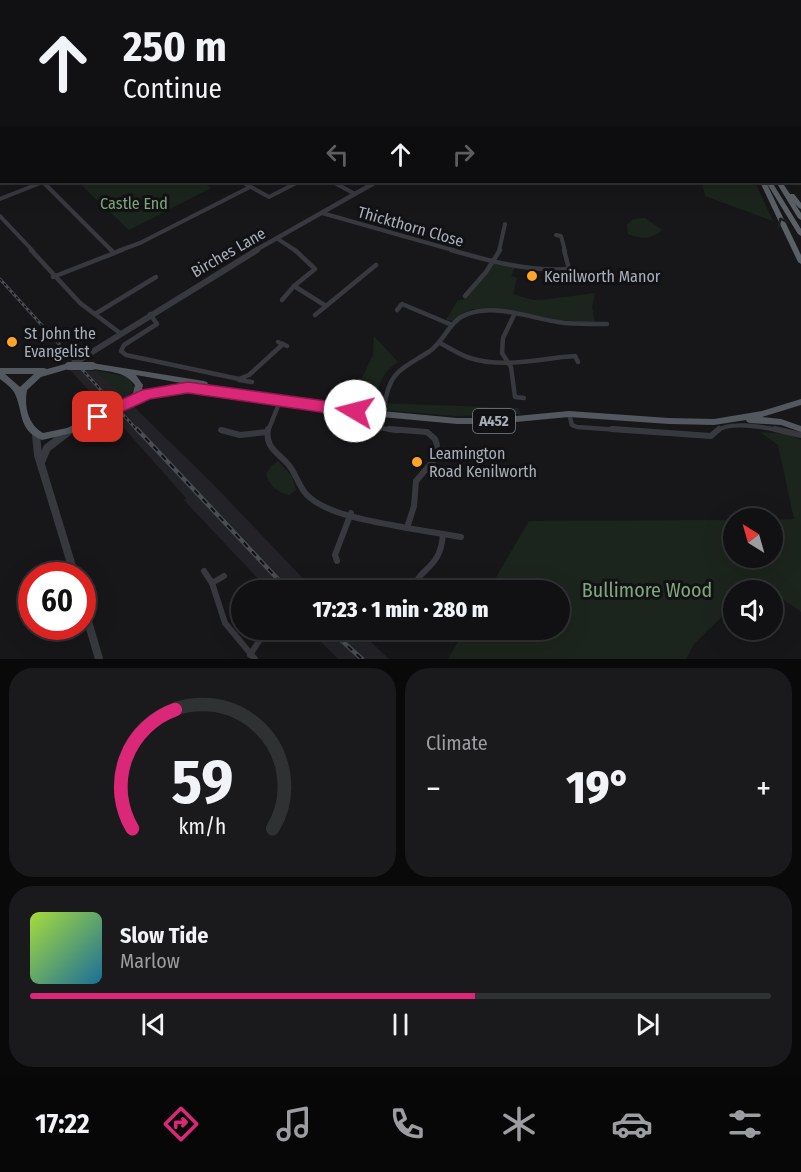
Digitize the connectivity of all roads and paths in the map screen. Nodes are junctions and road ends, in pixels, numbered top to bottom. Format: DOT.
graph roads {
  1 [pos="40,183"];
  2 [pos="44,183"];
  3 [pos="244,183"];
  4 [pos="296,183"];
  5 [pos="335,183"];
  6 [pos="374,183"];
  7 [pos="764,183"];
  8 [pos="770,183"];
  9 [pos="781,183"];
  10 [pos="781,183"];
  11 [pos="250,187"];
  12 [pos="355,194"];
  13 [pos="0,199"];
  14 [pos="801,207"];
  15 [pos="322,213"];
  16 [pos="0,216"];
  17 [pos="801,218"];
  18 [pos="505,224"];
  19 [pos="801,234"];
  20 [pos="561,235"];
  21 [pos="278,239"];
  22 [pos="114,253"];
  23 [pos="801,261"];
  24 [pos="493,262"];
  25 [pos="376,265"];
  26 [pos="569,269"];
  27 [pos="573,275"];
  28 [pos="53,277"];
  29 [pos="156,277"];
  30 [pos="294,286"];
  31 [pos="465,296"];
  32 [pos="407,299"];
  33 [pos="282,300"];
  34 [pos="402,304"];
  35 [pos="326,306"];
  36 [pos="397,310"];
  37 [pos="95,314"];
  38 [pos="150,314"];
  39 [pos="315,315"];
  40 [pos="513,315"];
  41 [pos="607,324"];
  42 [pos="452,325"];
  43 [pos="120,333"];
  44 [pos="440,343"];
  45 [pos="283,344"];
  46 [pos="96,350"];
  47 [pos="506,362"];
  48 [pos="578,362"];
  49 [pos="92,366"];
  50 [pos="68,367"];
  51 [pos="115,369"];
  52 [pos="49,370"];
  53 [pos="0,372"];
  54 [pos="236,379"];
  55 [pos="252,382"];
  56 [pos="234,393"];
  57 [pos="524,398"];
  58 [pos="21,401"];
  59 [pos="280,401"];
  60 [pos="129,402"];
  61 [pos="801,402"];
  62 [pos="384,408"];
  63 [pos="374,414"];
  64 [pos="569,414"];
  65 [pos="392,416"];
  66 [pos="736,420"];
  67 [pos="687,422"];
  68 [pos="350,423"];
  69 [pos="801,429"];
  70 [pos="221,430"];
  71 [pos="69,431"];
  72 [pos="267,432"];
  73 [pos="36,435"];
  74 [pos="442,435"];
  75 [pos="690,435"];
  76 [pos="801,435"];
  77 [pos="435,438"];
  78 [pos="42,467"];
  79 [pos="351,513"];
  80 [pos="407,528"];
  81 [pos="443,534"];
  82 [pos="461,537"];
  83 [pos="328,551"];
  84 [pos="71,562"];
  85 [pos="204,571"];
  86 [pos="224,576"];
  87 [pos="417,580"];
  88 [pos="212,583"];
  89 [pos="93,640"];
  90 [pos="259,641"];
  91 [pos="252,657"];
  92 [pos="99,659"];
  1 -- 13 [label="street"];
  2 -- 22 [label="street"];
  3 -- 11 [label="street"];
  4 -- 11 [label="street"];
  5 -- 12 [label="street"];
  6 -- 12 [label="street, Birches Lane"];
  23 -- 7 [label="highway, one-way"];
  8 -- 19 [label="highway"];
  9 -- 14 [label="highway"];
  10 -- 17 [label="highway"];
  11 -- 22 [label="street"];
  12 -- 15 [label="street, Birches Lane"];
  15 -- 21 [label="street, Birches Lane"];
  15 -- 24 [label="street, Thickthorn Close"];
  16 -- 28 [label="street"];
  18 -- 24 [label="street"];
  20 -- 26 [label="street"];
  21 -- 30 [label="street"];
  21 -- 38 [label="street, Birches Lane"];
  22 -- 28 [label="street"];
  24 -- 26 [label="street, Thickthorn Close"];
  24 -- 31 [label="street"];
  25 -- 35 [label="street"];
  26 -- 27 [label="street"];
  28 -- 37 [label="street"];
  29 -- 37 [label="street"];
  30 -- 33 [label="street"];
  30 -- 35 [label="street"];
  32 -- 34 [label="street"];
  34 -- 36 [label="street"];
  34 -- 42 [label="street"];
  35 -- 39 [label="street"];
  37 -- 43 [label="street"];
  38 -- 43 [label="street, Birches Lane"];
  38 -- 54 [label="street"];
  40 -- 41 [label="street"];
  40 -- 42 [label="street"];
  40 -- 47 [label="street"];
  42 -- 44 [label="street"];
  43 -- 46 [label="street, Birches Lane"];
  44 -- 47 [label="street"];
  44 -- 62 [label="street"];
  45 -- 54 [label="street"];
  46 -- 49 [label="street"];
  46 -- 50 [label="street, Birches Lane, bridge"];
  47 -- 48 [label="street"];
  47 -- 57 [label="street"];
  49 -- 50 [label="main road, A452, bridge"];
  49 -- 51 [label="main road, A452"];
  50 -- 52 [label="main road, A452"];
  51 -- 56 [label="main road, A452"];
  51 -- 60 [label="main road, A452"];
  52 -- 53 [label="main road, A452"];
  52 -- 58 [label="main road, A452"];
  53 -- 58 [label="main road, A452"];
  54 -- 55 [label="street"];
  56 -- 59 [label="main road, A452"];
  56 -- 60 [label="main road, A452"];
  58 -- 73 [label="main road, A452"];
  59 -- 63 [label="main road, A452"];
  59 -- 72 [label="street"];
  60 -- 71 [label="main road, A452, bridge"];
  61 -- 66 [label="main road, A452"];
  62 -- 63 [label="street"];
  62 -- 65 [label="street"];
  63 -- 65 [label="main road, A452"];
  64 -- 65 [label="main road, A452"];
  64 -- 67 [label="main road, A452"];
  64 -- 75 [label="street"];
  66 -- 67 [label="main road, A452"];
  66 -- 69 [label="main road, A452"];
  67 -- 75 [label="street"];
  68 -- 77 [label="street"];
  70 -- 72 [label="street"];
  71 -- 73 [label="main road, A452"];
  71 -- 78 [label="street"];
  72 -- 79 [label="street"];
  73 -- 78 [label="street"];
  74 -- 77 [label="street"];
  75 -- 76 [label="street"];
  77 -- 80 [label="street"];
  78 -- 84 [label="street"];
  79 -- 80 [label="street"];
  79 -- 83 [label="street"];
  80 -- 81 [label="street"];
  81 -- 82 [label="street"];
  81 -- 87 [label="street"];
  85 -- 88 [label="street"];
  86 -- 88 [label="street"];
  88 -- 91 [label="street"];
  89 -- 92 [label="street"];
  90 -- 91 [label="street"];
}
